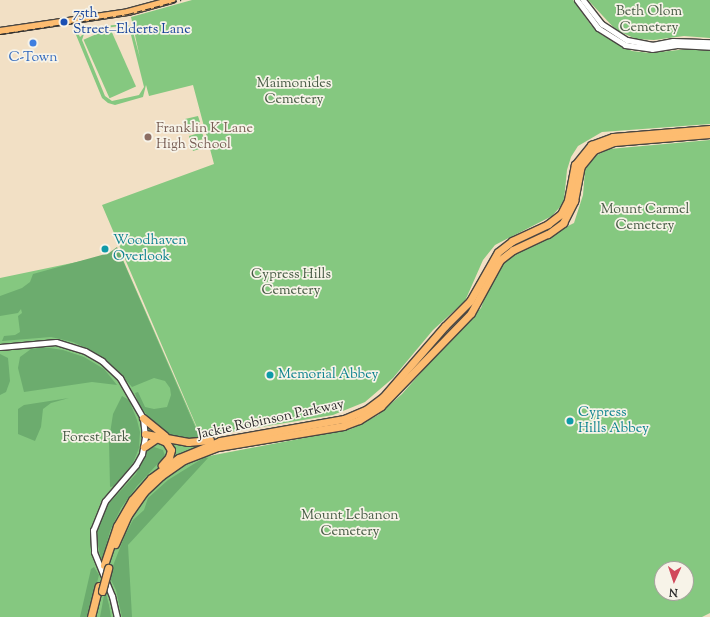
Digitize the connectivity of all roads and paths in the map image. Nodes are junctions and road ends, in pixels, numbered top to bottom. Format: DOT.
graph roads {
  1 [pos="172,0"];
  2 [pos="577,0"];
  3 [pos="583,0"];
  4 [pos="0,31"];
  5 [pos="710,42"];
  6 [pos="710,47"];
  7 [pos="710,129"];
  8 [pos="710,134"];
  9 [pos="666,138"];
  10 [pos="710,138"];
  11 [pos="0,347"];
  12 [pos="143,418"];
  13 [pos="145,435"];
  14 [pos="166,437"];
  15 [pos="157,438"];
  16 [pos="234,439"];
  17 [pos="144,447"];
  18 [pos="151,478"];
  19 [pos="106,567"];
  20 [pos="101,589"];
  21 [pos="91,617"];
  22 [pos="96,617"];
  23 [pos="117,617"];
  1 -- 4 [label="main road"];
  2 -- 6 [label="street"];
  3 -- 5 [label="street"];
  7 -- 16 [label="highway, Jackie Robinson Parkway"];
  8 -- 9 [label="highway, Jackie Robinson Parkway"];
  9 -- 10 [label="highway"];
  9 -- 19 [label="highway, Jackie Robinson Parkway"];
  11 -- 12 [label="street"];
  12 -- 13 [label="street"];
  12 -- 14 [label="highway"];
  13 -- 14 [label="highway"];
  13 -- 15 [label="highway"];
  13 -- 17 [label="street"];
  14 -- 16 [label="highway"];
  15 -- 17 [label="highway"];
  15 -- 18 [label="highway"];
  16 -- 18 [label="highway, Jackie Robinson Parkway"];
  17 -- 23 [label="street"];
  18 -- 19 [label="highway, Jackie Robinson Parkway"];
  19 -- 20 [label="highway, Jackie Robinson Parkway, bridge"];
  20 -- 21 [label="highway, Jackie Robinson Parkway"];
  20 -- 22 [label="highway, Jackie Robinson Parkway"];
}
